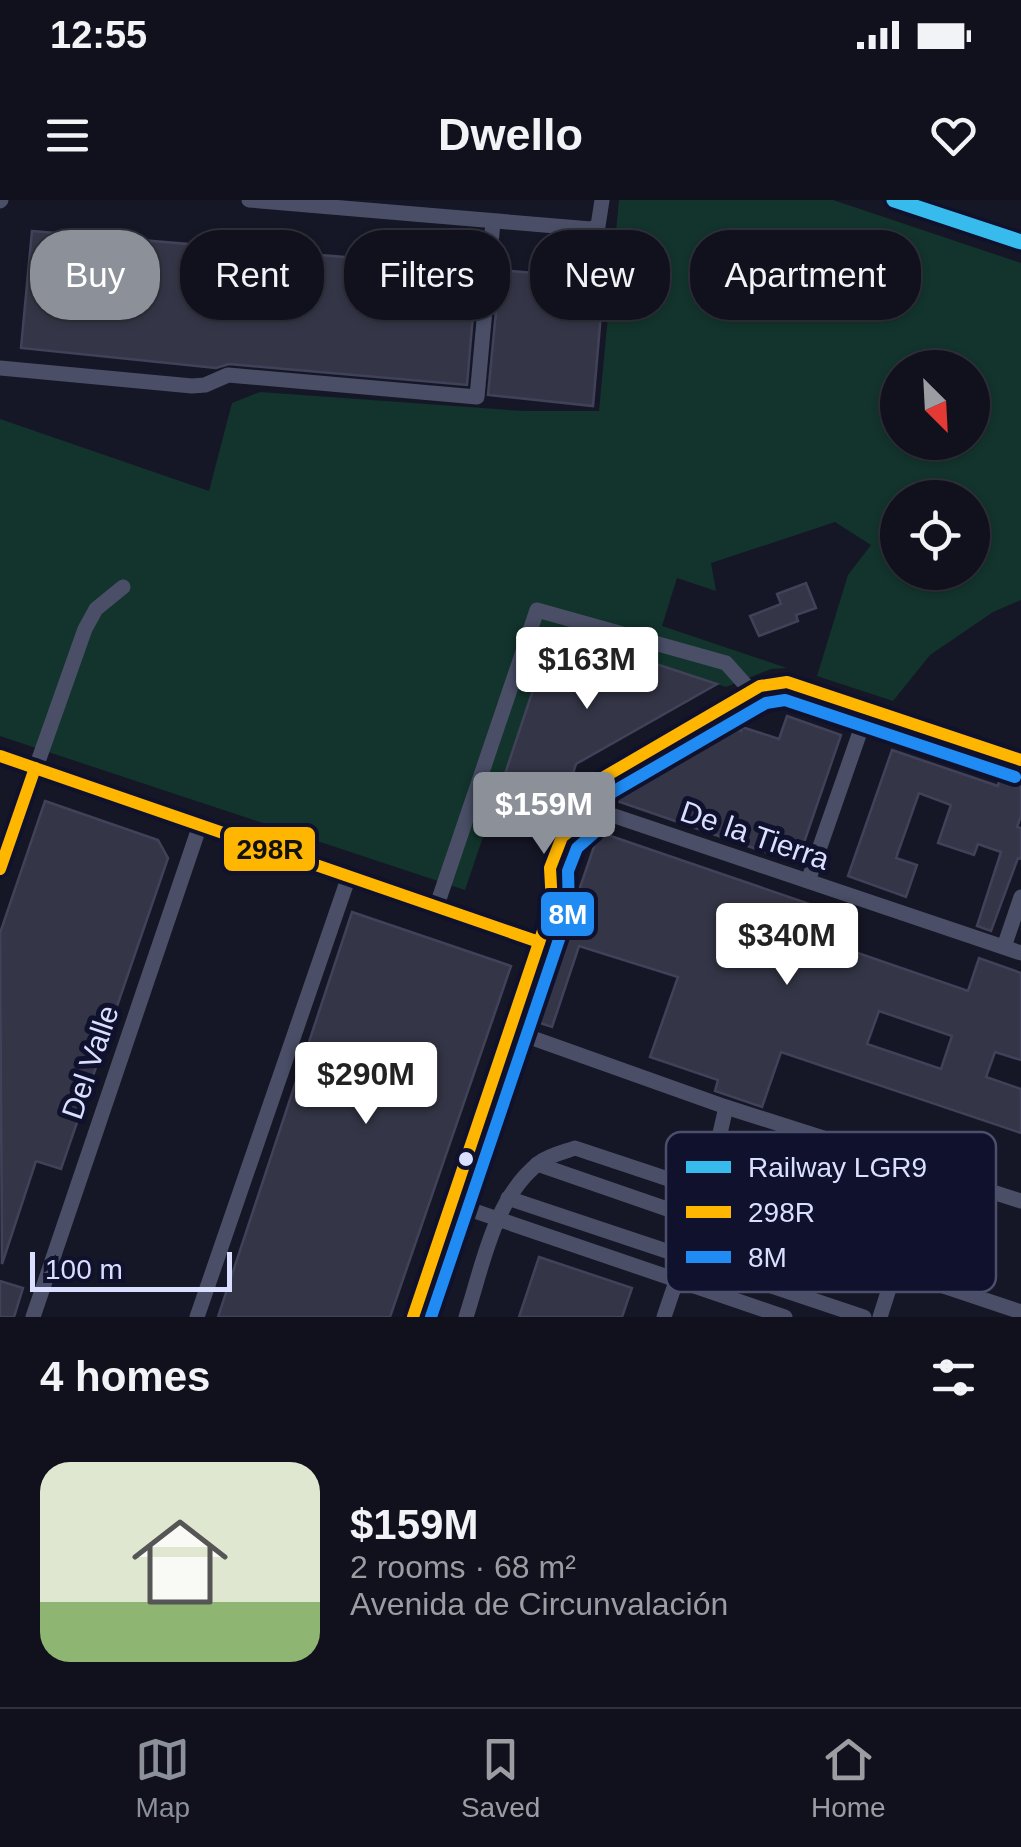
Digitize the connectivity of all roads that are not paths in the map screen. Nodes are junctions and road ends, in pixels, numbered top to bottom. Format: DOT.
graph roads {
  1 [pos="248,200"];
  2 [pos="602,200"];
  3 [pos="493,222"];
  4 [pos="0,368"];
  5 [pos="123,587"];
  6 [pos="751,691"];
  7 [pos="868,709"];
  8 [pos="0,756"];
  9 [pos="1021,760"];
  10 [pos="35,768"];
  11 [pos="585,806"];
  12 [pos="200,825"];
  13 [pos="0,869"];
  14 [pos="350,876"];
  15 [pos="808,882"];
  16 [pos="1021,897"];
  17 [pos="437,906"];
  18 [pos="539,942"];
  19 [pos="1004,947"];
  20 [pos="1021,953"];
  21 [pos="510,1030"];
  22 [pos="726,1107"];
  23 [pos="720,1132"];
  24 [pos="804,1132"];
  25 [pos="538,1164"];
  26 [pos="666,1177"];
  27 [pos="996,1194"];
  28 [pos="508,1198"];
  29 [pos="1021,1202"];
  30 [pos="451,1203"];
  31 [pos="666,1207"];
  32 [pos="499,1219"];
  33 [pos="666,1250"];
  34 [pos="666,1276"];
  35 [pos="673,1292"];
  36 [pos="712,1292"];
  37 [pos="791,1292"];
  38 [pos="888,1292"];
  39 [pos="960,1292"];
  40 [pos="1021,1312"];
  41 [pos="33,1317"];
  42 [pos="196,1317"];
  43 [pos="412,1317"];
  44 [pos="466,1317"];
  45 [pos="664,1317"];
  46 [pos="786,1317"];
  47 [pos="864,1317"];
  48 [pos="880,1317"];
  1 -- 3 [label="street"];
  2 -- 3 [label="street"];
  3 -- 4 [label="street"];
  5 -- 10 [label="street"];
  6 -- 7 [label="street"];
  6 -- 11 [label="street"];
  6 -- 17 [label="street"];
  7 -- 9 [label="street"];
  7 -- 15 [label="street"];
  8 -- 10 [label="street"];
  10 -- 12 [label="street"];
  10 -- 13 [label="street"];
  11 -- 15 [label="street, De la Tierra"];
  11 -- 18 [label="street"];
  12 -- 14 [label="street"];
  12 -- 41 [label="street, Del Valle"];
  14 -- 17 [label="street"];
  14 -- 42 [label="street"];
  15 -- 19 [label="street, De la Tierra"];
  16 -- 19 [label="street"];
  17 -- 18 [label="street"];
  18 -- 21 [label="street"];
  19 -- 20 [label="street, De la Tierra"];
  21 -- 22 [label="street"];
  21 -- 30 [label="street"];
  22 -- 23 [label="street"];
  22 -- 24 [label="street"];
  25 -- 26 [label="street"];
  25 -- 28 [label="street"];
  25 -- 31 [label="street"];
  27 -- 29 [label="street"];
  28 -- 32 [label="street"];
  28 -- 33 [label="street"];
  30 -- 32 [label="street"];
  30 -- 43 [label="street"];
  32 -- 34 [label="street"];
  32 -- 44 [label="street"];
  35 -- 45 [label="street"];
  36 -- 46 [label="street"];
  37 -- 47 [label="street"];
  38 -- 48 [label="street"];
  39 -- 40 [label="street"];
}
